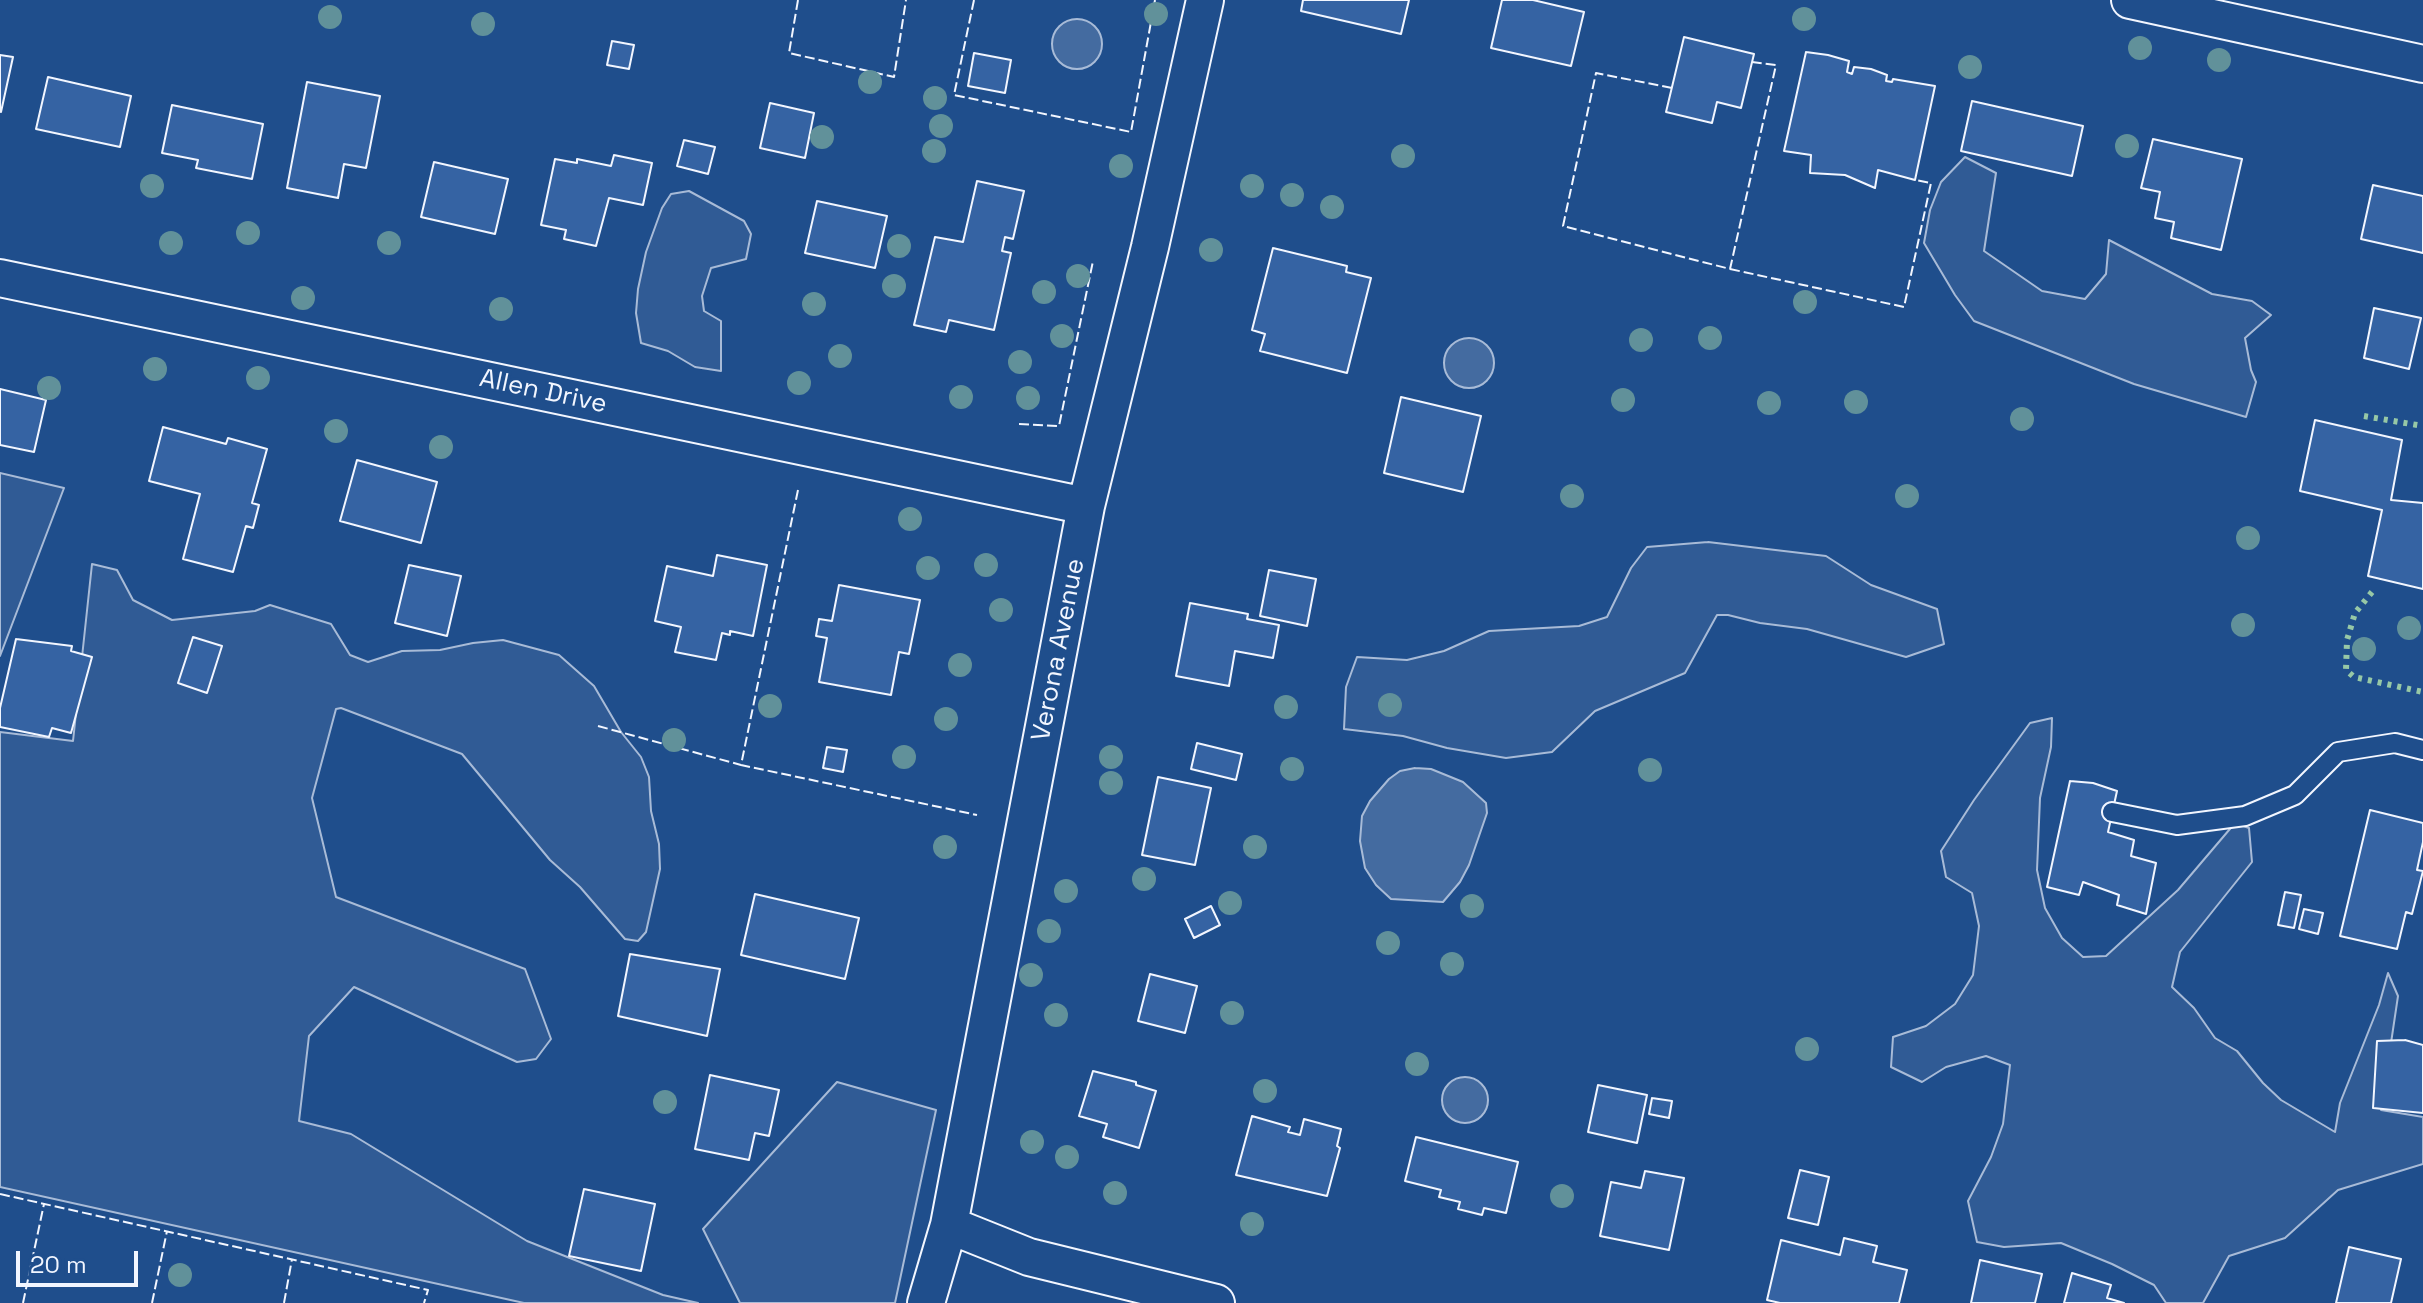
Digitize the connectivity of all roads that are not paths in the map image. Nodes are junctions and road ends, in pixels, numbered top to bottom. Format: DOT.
graph roads {
  1 [pos="1205,0"];
  2 [pos="2130,0"];
  3 [pos="2423,64"];
  4 [pos="0,278"];
  5 [pos="1086,506"];
  6 [pos="2423,750"];
  7 [pos="2112,812"];
  8 [pos="949,1225"];
  9 [pos="926,1303"];
  10 [pos="1216,1303"];
  1 -- 5 [label="street, Verona Avenue"];
  2 -- 3 [label="street"];
  4 -- 5 [label="street, Allen Drive"];
  5 -- 8 [label="street, Verona Avenue"];
  6 -- 7 [label="lane"];
  8 -- 9 [label="street, Verona Avenue"];
  8 -- 10 [label="street"];
}
